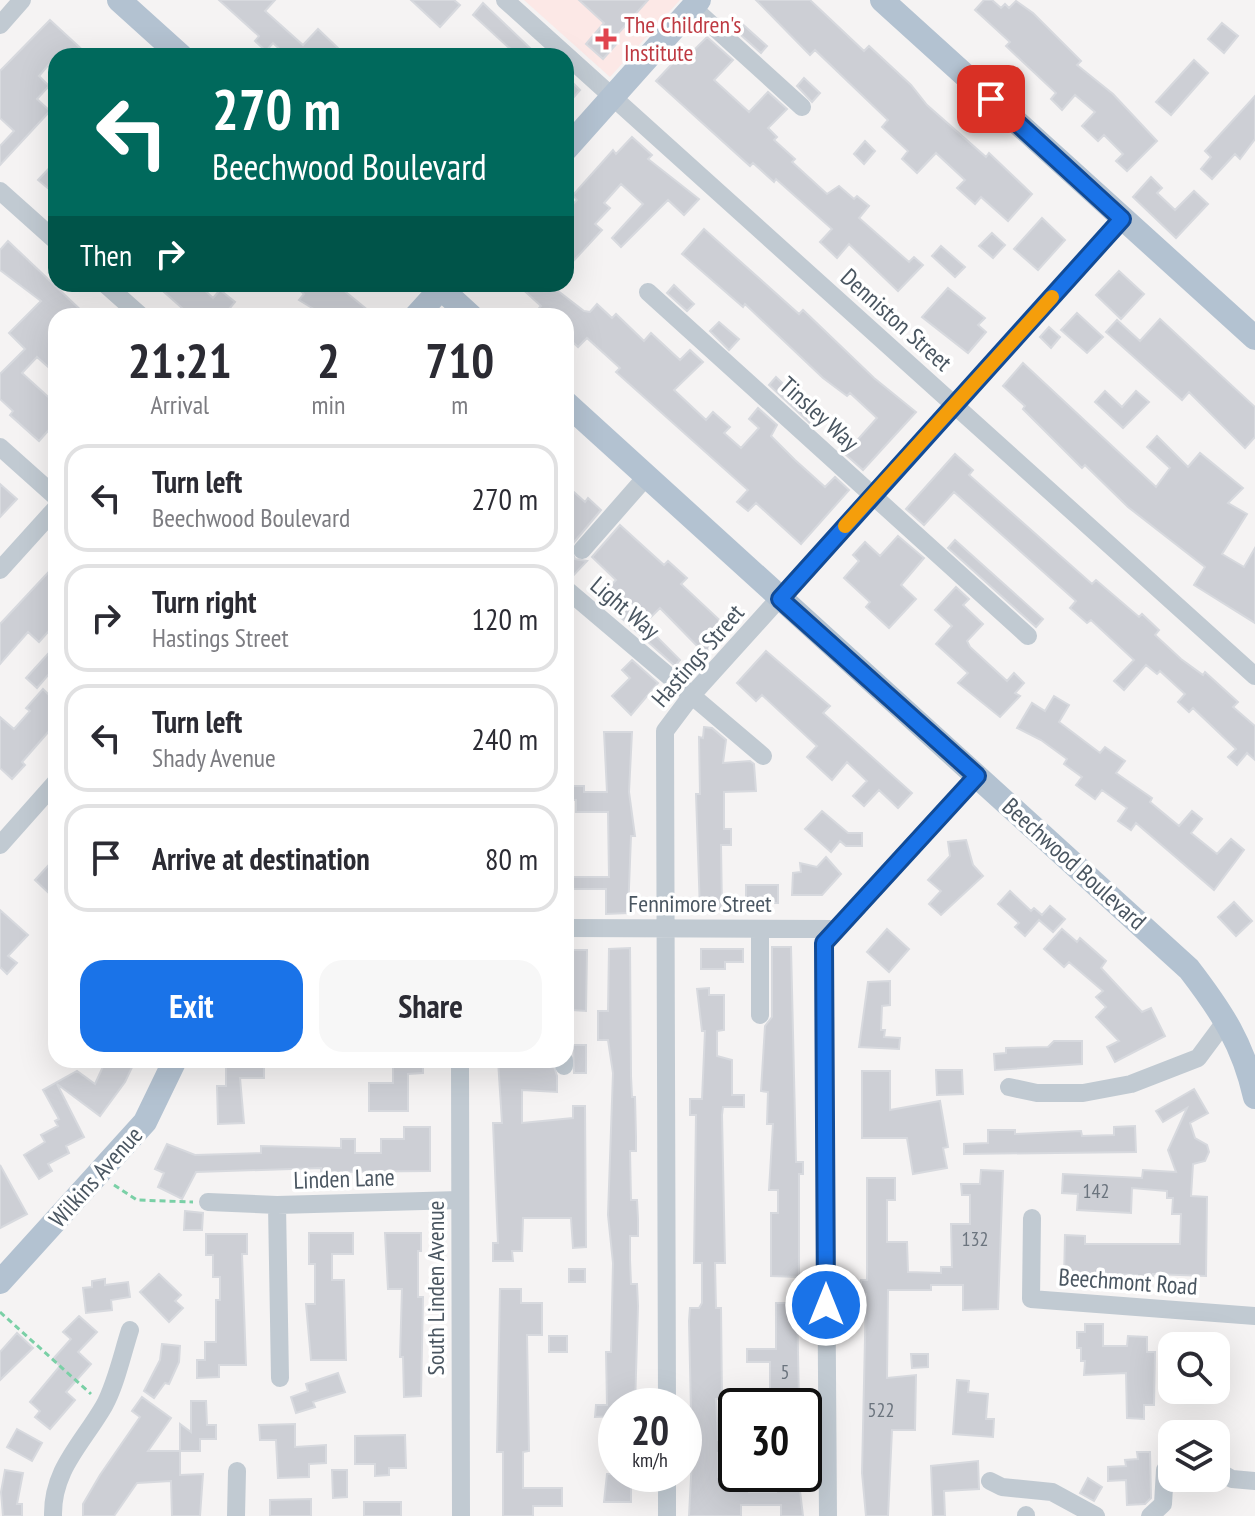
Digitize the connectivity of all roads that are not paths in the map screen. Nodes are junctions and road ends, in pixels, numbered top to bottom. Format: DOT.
graph roads {
  1 [pos="22,0"];
  2 [pos="119,0"];
  3 [pos="505,0"];
  4 [pos="882,0"];
  5 [pos="696,4"];
  6 [pos="0,25"];
  7 [pos="172,48"];
  8 [pos="558,48"];
  9 [pos="574,62"];
  10 [pos="613,97"];
  11 [pos="802,107"];
  12 [pos="574,140"];
  13 [pos="0,191"];
  14 [pos="1122,219"];
  15 [pos="48,234"];
  16 [pos="114,292"];
  17 [pos="436,292"];
  18 [pos="447,292"];
  19 [pos="648,292"];
  20 [pos="132,308"];
  21 [pos="423,308"];
  22 [pos="463,308"];
  23 [pos="1255,338"];
  24 [pos="953,405"];
  25 [pos="574,410"];
  26 [pos="0,447"];
  27 [pos="646,477"];
  28 [pos="48,490"];
  29 [pos="873,495"];
  30 [pos="48,517"];
  31 [pos="582,550"];
  32 [pos="0,570"];
  33 [pos="574,596"];
  34 [pos="780,599"];
  35 [pos="1028,636"];
  36 [pos="1255,676"];
  37 [pos="692,695"];
  38 [pos="763,756"];
  39 [pos="977,776"];
  40 [pos="48,791"];
  41 [pos="0,845"];
  42 [pos="574,928"];
  43 [pos="665,928"];
  44 [pos="760,929"];
  45 [pos="834,929"];
  46 [pos="760,1015"];
  47 [pos="1227,1019"];
  48 [pos="1251,1062"];
  49 [pos="171,1068"];
  50 [pos="460,1068"];
  51 [pos="1009,1087"];
  52 [pos="1255,1097"];
  53 [pos="460,1200"];
  54 [pos="208,1202"];
  55 [pos="277,1205"];
  56 [pos="1032,1218"];
  57 [pos="1,1280"];
  58 [pos="1255,1316"];
  59 [pos="130,1330"];
  60 [pos="280,1378"];
  61 [pos="667,1388"];
  62 [pos="237,1471"];
  63 [pos="1230,1478"];
  64 [pos="990,1481"];
  65 [pos="1255,1481"];
  66 [pos="667,1492"];
  67 [pos="1164,1492"];
  68 [pos="53,1516"];
  69 [pos="236,1516"];
  70 [pos="461,1516"];
  71 [pos="667,1516"];
  72 [pos="828,1516"];
  73 [pos="1096,1516"];
  74 [pos="1150,1516"];
  1 -- 6 [label="street"];
  2 -- 7 [label="main road"];
  3 -- 8 [label="street, Denniston Street"];
  4 -- 14 [label="main road"];
  5 -- 10 [label="main road"];
  5 -- 11 [label="street"];
  9 -- 10 [label="street, Denniston Street"];
  10 -- 12 [label="main road"];
  10 -- 24 [label="street, Denniston Street"];
  13 -- 15 [label="street"];
  14 -- 23 [label="main road"];
  14 -- 24 [label="street, Hastings Street"];
  16 -- 20 [label="street"];
  17 -- 21 [label="main road"];
  18 -- 22 [label="main road"];
  19 -- 29 [label="street, Tinsley Way"];
  24 -- 29 [label="street, Hastings Street"];
  24 -- 36 [label="street, Denniston Street"];
  25 -- 27 [label="main road, Beechwood Boulevard"];
  26 -- 28 [label="street"];
  27 -- 31 [label="street"];
  27 -- 34 [label="main road, Beechwood Boulevard"];
  29 -- 34 [label="street, Hastings Street"];
  29 -- 35 [label="street, Tinsley Way"];
  30 -- 32 [label="street"];
  33 -- 37 [label="street, Light Way"];
  34 -- 37 [label="street, Hastings Street"];
  34 -- 39 [label="main road, Beechwood Boulevard"];
  37 -- 38 [label="street, Light Way"];
  37 -- 43 [label="street, Hastings Street"];
  39 -- 45 [label="street"];
  39 -- 47 [label="main road, Beechwood Boulevard"];
  40 -- 41 [label="street"];
  42 -- 43 [label="street, Fennimore Street"];
  43 -- 44 [label="street, Fennimore Street"];
  43 -- 61 [label="street, Hastings Street"];
  44 -- 45 [label="street, Fennimore Street"];
  44 -- 46 [label="street"];
  45 -- 72 [label="street"];
  47 -- 48 [label="main road, Beechwood Boulevard"];
  47 -- 51 [label="street"];
  48 -- 52 [label="main road, Beechwood Boulevard"];
  49 -- 57 [label="main road, Wilkins Avenue"];
  50 -- 53 [label="street, South Linden Avenue"];
  53 -- 55 [label="street, Linden Lane"];
  53 -- 70 [label="street, South Linden Avenue"];
  54 -- 55 [label="street, Linden Lane"];
  55 -- 60 [label="street, Linden Lane"];
  56 -- 58 [label="street, Beechmont Road"];
  59 -- 68 [label="street"];
  62 -- 69 [label="street"];
  63 -- 65 [label="street"];
  64 -- 73 [label="street"];
  66 -- 71 [label="street"];
  67 -- 74 [label="street"];
}
